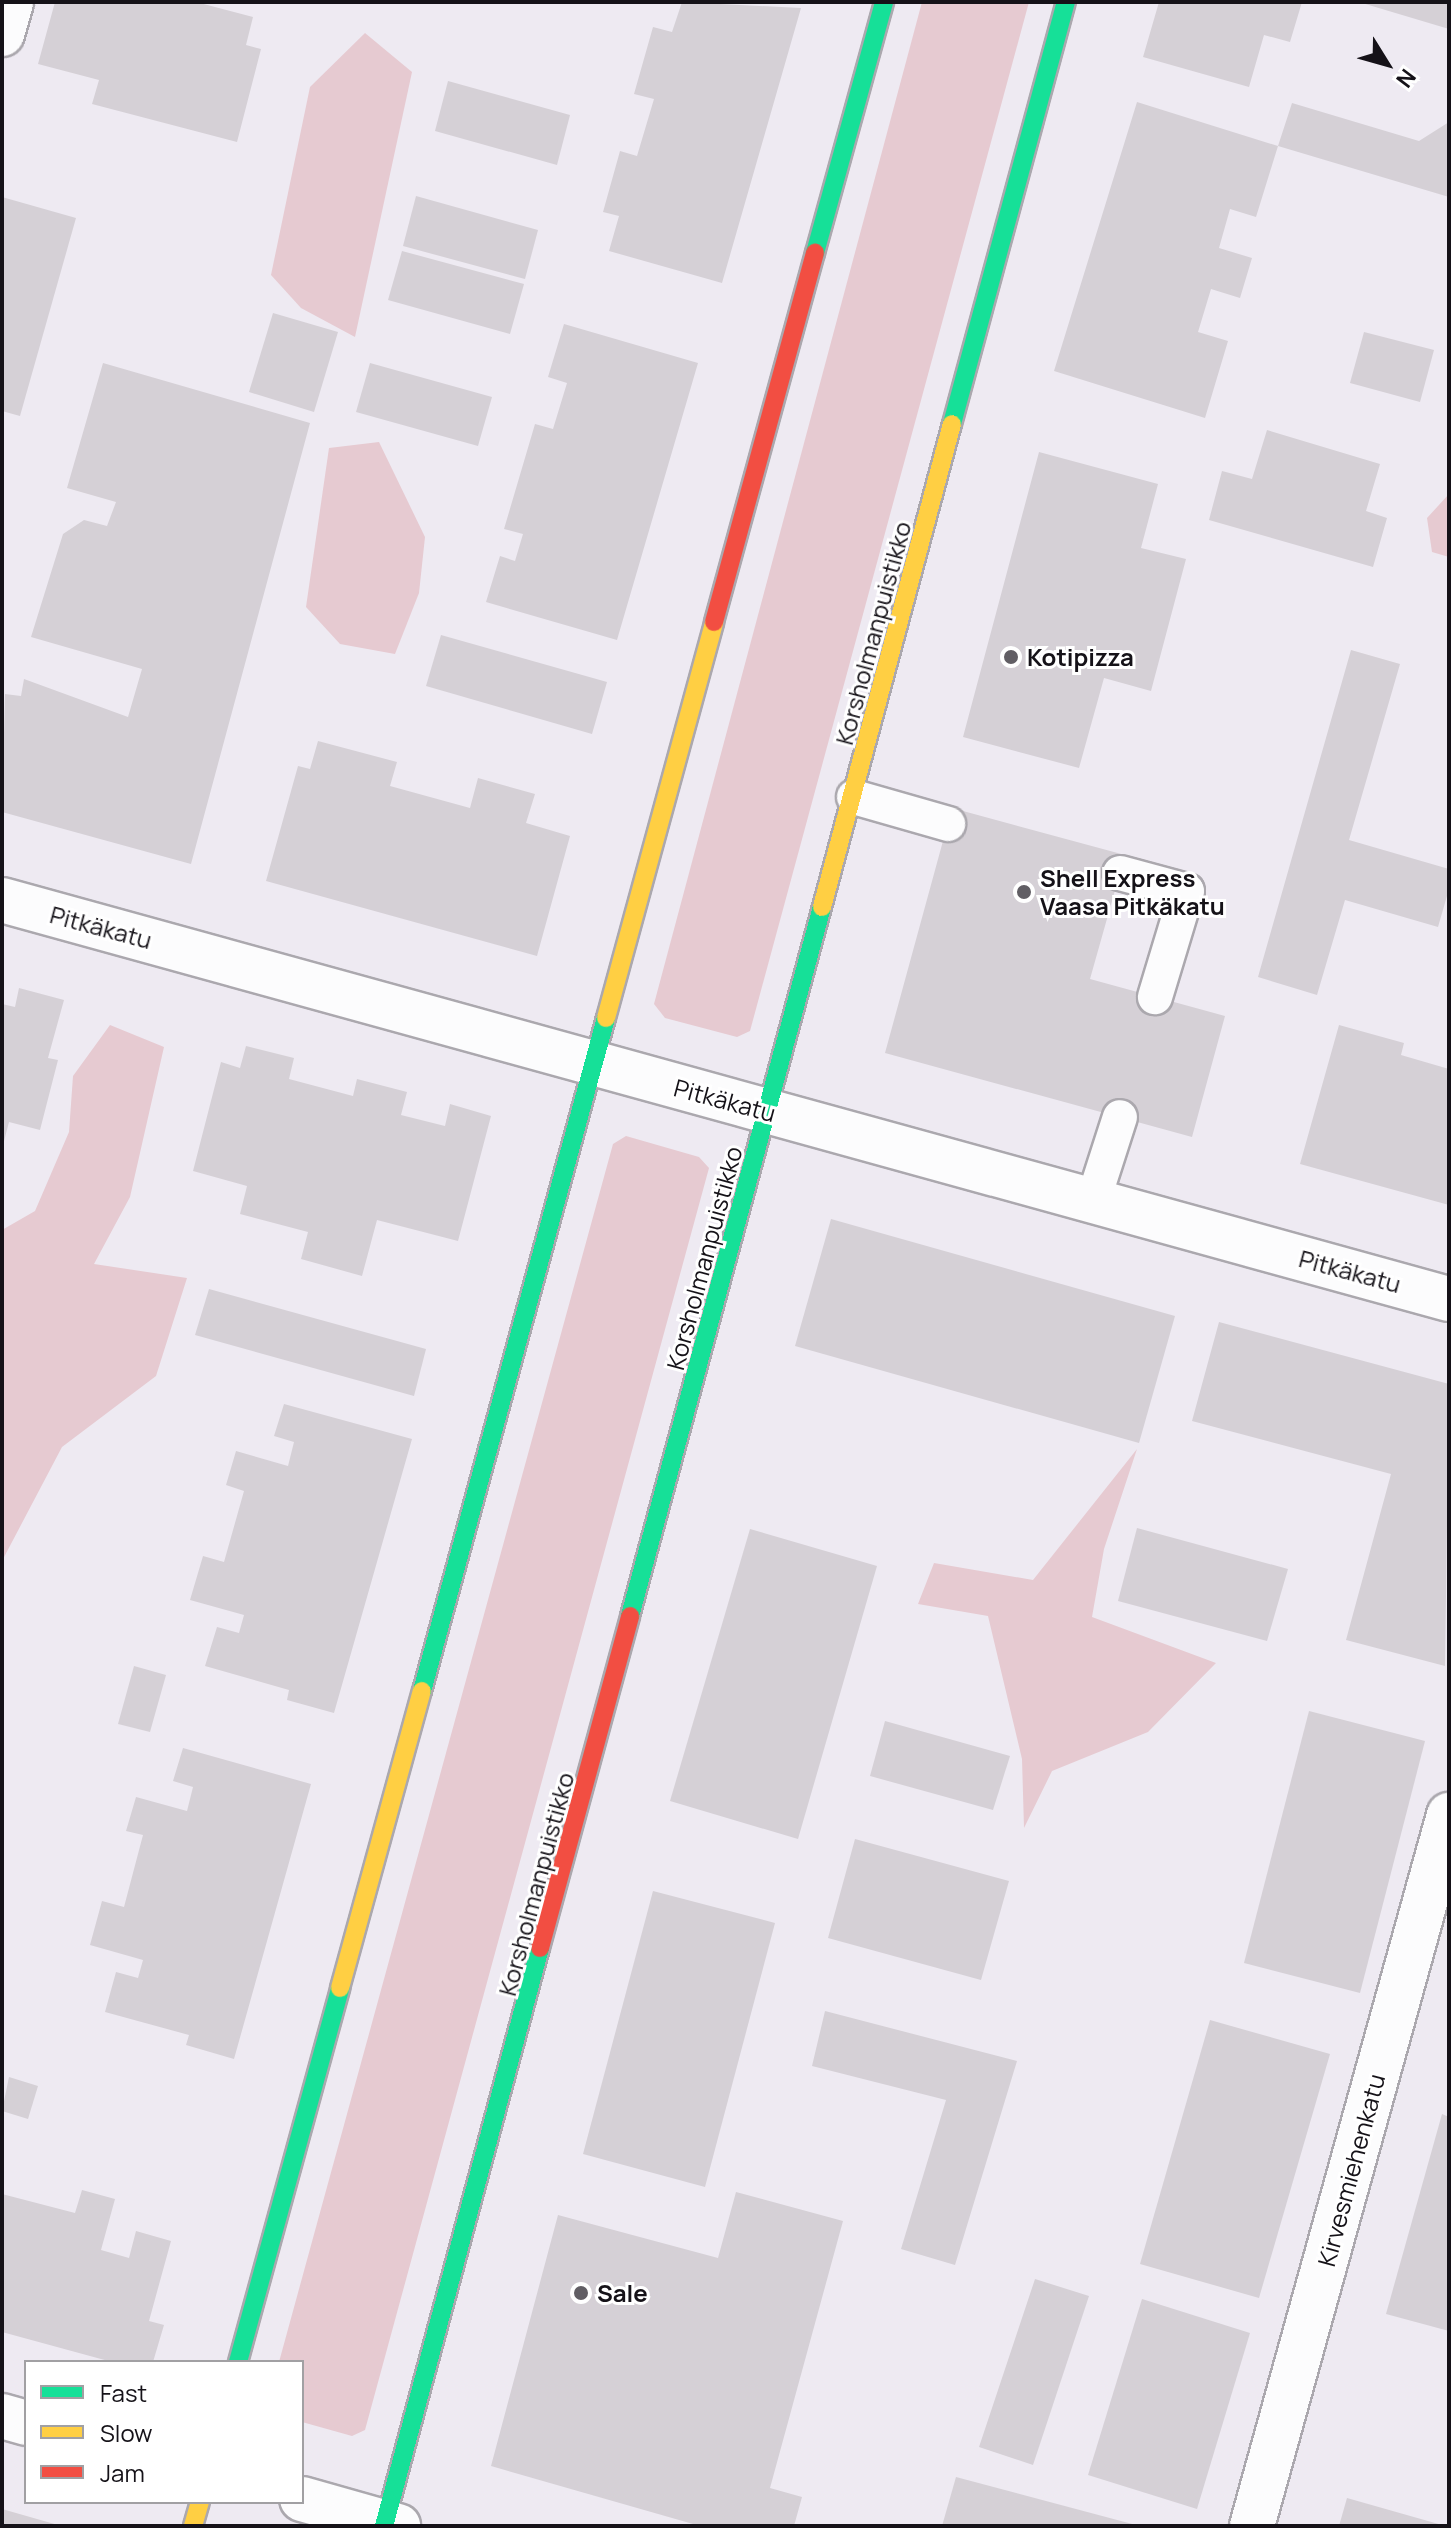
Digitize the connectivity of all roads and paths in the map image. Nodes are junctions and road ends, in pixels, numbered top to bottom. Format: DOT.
graph roads {
  1 [pos="11,2"];
  2 [pos="884,2"];
  3 [pos="1066,2"];
  4 [pos="2,34"];
  5 [pos="854,797"];
  6 [pos="948,824"];
  7 [pos="1120,873"];
  8 [pos="2,900"];
  9 [pos="1155,997"];
  10 [pos="593,1063"];
  11 [pos="768,1111"];
  12 [pos="1120,1117"];
  13 [pos="1093,1201"];
  14 [pos="1449,1299"];
  15 [pos="1449,1815"];
  16 [pos="239,2360"];
  17 [pos="2,2416"];
  18 [pos="24,2422"];
  19 [pos="304,2500"];
  20 [pos="199,2504"];
  21 [pos="389,2525"];
  22 [pos="193,2526"];
  23 [pos="1252,2526"];
  1 -- 4 [label="street"];
  2 -- 10 [label="main road"];
  3 -- 5 [label="main road, Korsholmanpuistikko"];
  5 -- 6 [label="lane"];
  5 -- 11 [label="main road, Korsholmanpuistikko"];
  7 -- 9 [label="lane"];
  8 -- 10 [label="street, Pitkäkatu"];
  10 -- 11 [label="street, Pitkäkatu"];
  10 -- 16 [label="main road"];
  11 -- 13 [label="street, Pitkäkatu"];
  11 -- 21 [label="main road, Korsholmanpuistikko"];
  12 -- 13 [label="lane"];
  13 -- 14 [label="street, Pitkäkatu"];
  15 -- 23 [label="street, Kirvesmiehenkatu"];
  17 -- 18 [label="street"];
  19 -- 21 [label="street"];
  20 -- 22 [label="main road"];
}
